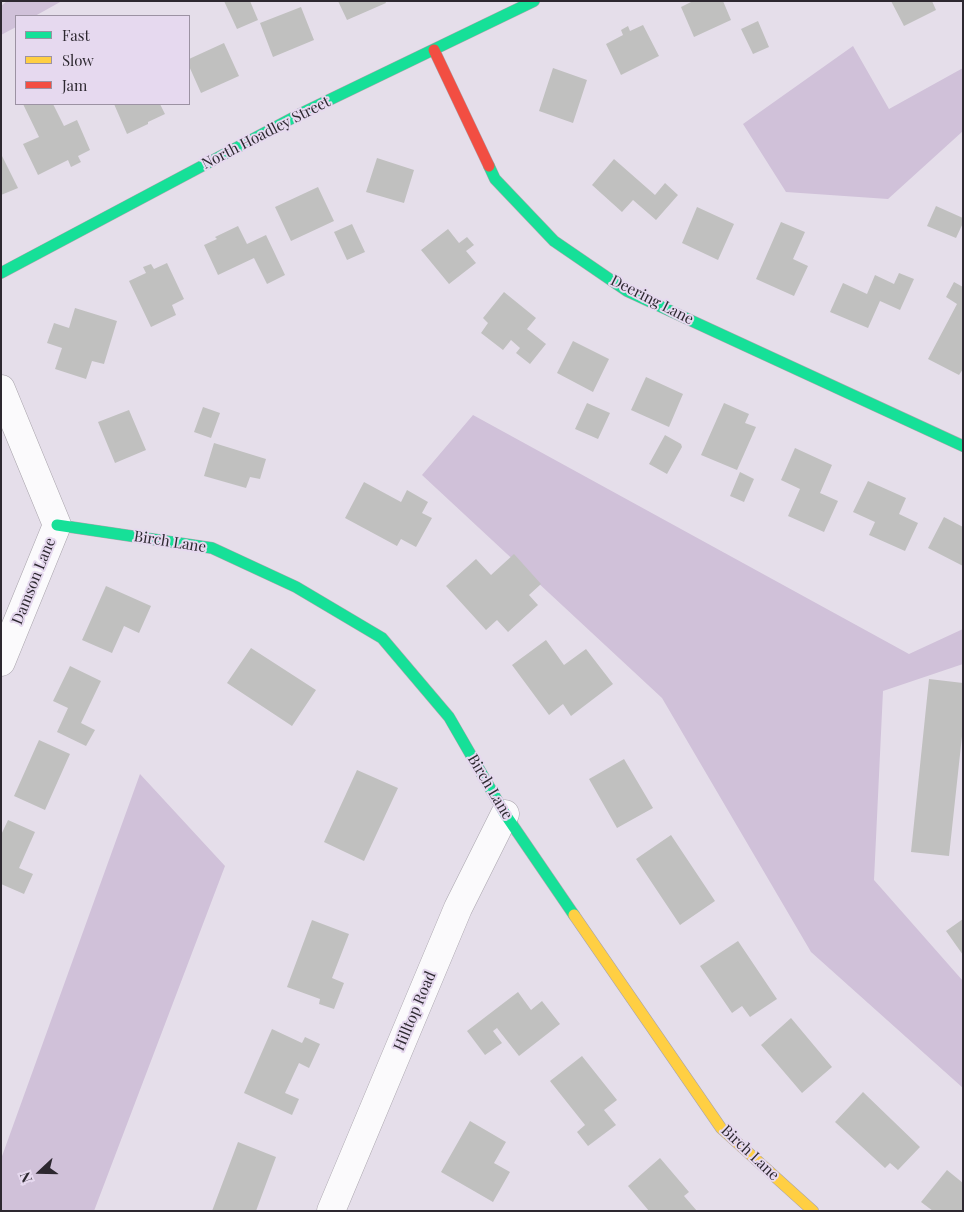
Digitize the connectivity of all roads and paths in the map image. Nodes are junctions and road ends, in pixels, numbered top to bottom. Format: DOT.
graph roads {
  1 [pos="534,1"];
  2 [pos="434,50"];
  3 [pos="1,273"];
  4 [pos="1,389"];
  5 [pos="963,446"];
  6 [pos="57,525"];
  7 [pos="1,662"];
  8 [pos="505,814"];
  9 [pos="332,1211"];
  10 [pos="813,1211"];
  1 -- 2 [label="street, North Hoadley Street"];
  2 -- 3 [label="street, North Hoadley Street"];
  2 -- 5 [label="street, Deering Lane"];
  4 -- 6 [label="street, Damson Lane"];
  6 -- 7 [label="street, Damson Lane"];
  6 -- 8 [label="street, Birch Lane"];
  8 -- 9 [label="street, Hilltop Road"];
  8 -- 10 [label="street, Birch Lane"];
}
